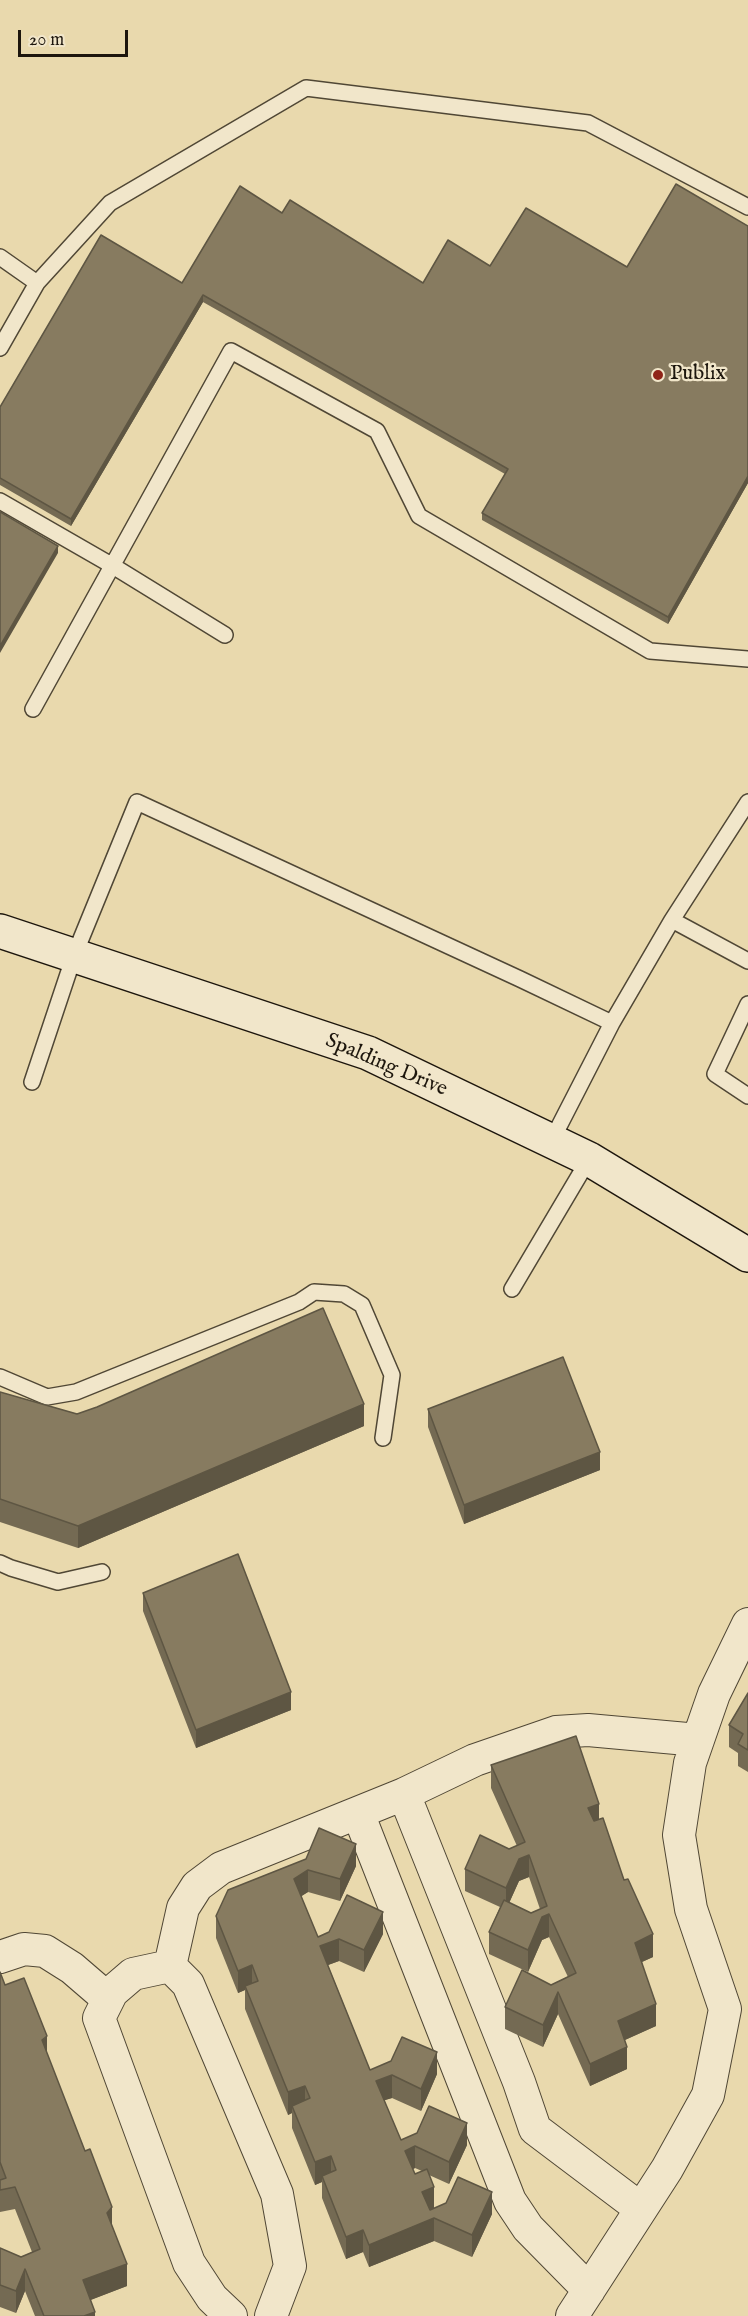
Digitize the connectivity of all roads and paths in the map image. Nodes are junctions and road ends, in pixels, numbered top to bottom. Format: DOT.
graph roads {
  1 [pos="748,207"];
  2 [pos="0,257"];
  3 [pos="37,283"];
  4 [pos="0,348"];
  5 [pos="0,501"];
  6 [pos="113,566"];
  7 [pos="225,635"];
  8 [pos="748,658"];
  9 [pos="33,709"];
  10 [pos="748,804"];
  11 [pos="672,920"];
  12 [pos="0,931"];
  13 [pos="74,956"];
  14 [pos="748,961"];
  15 [pos="748,1004"];
  16 [pos="612,1023"];
  17 [pos="32,1082"];
  18 [pos="748,1096"];
  19 [pos="552,1140"];
  20 [pos="589,1159"];
  21 [pos="746,1248"];
  22 [pos="512,1289"];
  23 [pos="0,1377"];
  24 [pos="383,1438"];
  25 [pos="0,1563"];
  26 [pos="102,1572"];
  27 [pos="748,1624"];
  28 [pos="698,1740"];
  29 [pos="404,1794"];
  30 [pos="358,1813"];
  31 [pos="0,1956"];
  32 [pos="170,1966"];
  33 [pos="108,1999"];
  34 [pos="641,2209"];
  35 [pos="589,2290"];
  36 [pos="231,2316"];
  37 [pos="271,2316"];
  38 [pos="572,2316"];
  1 -- 3 [label="lane"];
  2 -- 3 [label="lane"];
  3 -- 4 [label="lane"];
  5 -- 6 [label="lane"];
  6 -- 7 [label="lane"];
  6 -- 8 [label="lane"];
  6 -- 9 [label="lane"];
  10 -- 11 [label="lane"];
  11 -- 14 [label="lane"];
  11 -- 16 [label="lane"];
  12 -- 13 [label="main road, Spalding Drive"];
  13 -- 16 [label="lane"];
  13 -- 17 [label="lane"];
  13 -- 19 [label="main road, Spalding Drive"];
  15 -- 18 [label="lane"];
  16 -- 19 [label="lane"];
  19 -- 20 [label="main road, Spalding Drive"];
  20 -- 21 [label="main road, Spalding Drive"];
  20 -- 22 [label="lane"];
  23 -- 24 [label="lane"];
  25 -- 26 [label="lane"];
  27 -- 28 [label="street"];
  28 -- 29 [label="street"];
  28 -- 34 [label="street"];
  29 -- 30 [label="street"];
  29 -- 34 [label="street"];
  30 -- 32 [label="street"];
  30 -- 35 [label="street"];
  31 -- 33 [label="street"];
  32 -- 33 [label="street"];
  32 -- 37 [label="street"];
  33 -- 36 [label="street"];
  34 -- 35 [label="street"];
  35 -- 38 [label="street"];
}
